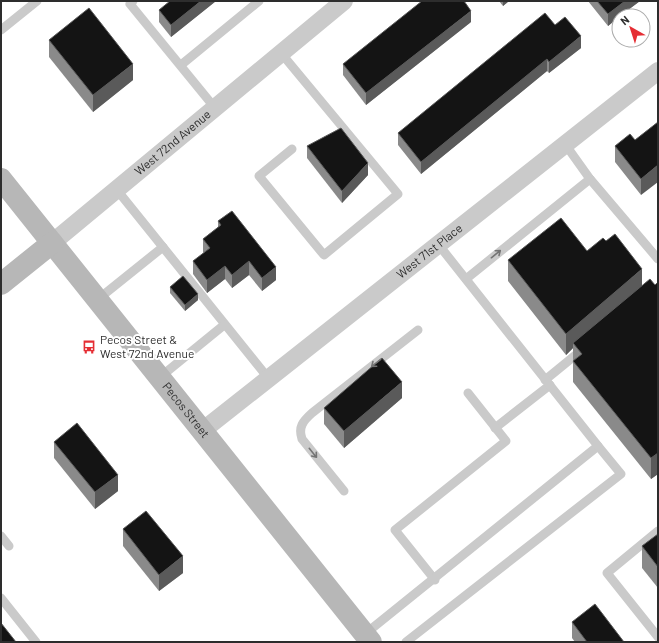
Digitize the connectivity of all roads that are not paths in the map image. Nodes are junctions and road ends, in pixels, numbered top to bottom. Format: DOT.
graph roads {
  1 [pos="37,1"];
  2 [pos="133,1"];
  3 [pos="259,1"];
  4 [pos="344,1"];
  5 [pos="1,30"];
  6 [pos="281,53"];
  7 [pos="181,66"];
  8 [pos="658,71"];
  9 [pos="215,108"];
  10 [pos="565,144"];
  11 [pos="292,149"];
  12 [pos="1,179"];
  13 [pos="590,179"];
  14 [pos="117,190"];
  15 [pos="52,242"];
  16 [pos="438,244"];
  17 [pos="163,247"];
  18 [pos="658,260"];
  19 [pos="466,279"];
  20 [pos="1,284"];
  21 [pos="97,300"];
  22 [pos="224,325"];
  23 [pos="418,330"];
  24 [pos="593,340"];
  25 [pos="159,378"];
  26 [pos="268,379"];
  27 [pos="548,383"];
  28 [pos="468,393"];
  29 [pos="495,428"];
  30 [pos="202,431"];
  31 [pos="598,446"];
  32 [pos="344,492"];
  33 [pos="658,531"];
  34 [pos="1,536"];
  35 [pos="9,546"];
  36 [pos="435,580"];
  37 [pos="1,598"];
  38 [pos="368,638"];
  39 [pos="658,638"];
  40 [pos="36,642"];
  41 [pos="406,642"];
  1 -- 5 [label="lane"];
  2 -- 7 [label="lane"];
  3 -- 7 [label="lane"];
  4 -- 6 [label="street, West 72nd Avenue"];
  6 -- 9 [label="street, West 72nd Avenue"];
  6 -- 11 [label="lane"];
  7 -- 9 [label="lane"];
  8 -- 10 [label="street, West 71st Place"];
  9 -- 14 [label="street, West 72nd Avenue"];
  10 -- 13 [label="lane"];
  10 -- 16 [label="street, West 71st Place"];
  12 -- 15 [label="main road, Pecos Street"];
  13 -- 18 [label="lane"];
  19 -- 13 [label="lane, one-way"];
  14 -- 15 [label="street, West 72nd Avenue"];
  14 -- 17 [label="lane"];
  15 -- 20 [label="main road, West 72nd Avenue"];
  15 -- 21 [label="main road, Pecos Street"];
  16 -- 19 [label="lane"];
  16 -- 26 [label="street, West 71st Place"];
  17 -- 21 [label="lane"];
  17 -- 22 [label="lane"];
  19 -- 27 [label="lane"];
  21 -- 25 [label="main road, Pecos Street"];
  22 -- 25 [label="lane"];
  22 -- 26 [label="lane"];
  23 -- 32 [label="lane, one-way"];
  24 -- 27 [label="lane"];
  25 -- 30 [label="main road, Pecos Street"];
  26 -- 30 [label="street, West 71st Place"];
  27 -- 29 [label="lane"];
  27 -- 31 [label="lane"];
  28 -- 29 [label="lane"];
  29 -- 36 [label="lane"];
  30 -- 38 [label="main road, Pecos Street"];
  31 -- 36 [label="lane"];
  31 -- 41 [label="lane"];
  33 -- 39 [label="lane"];
  34 -- 35 [label="lane"];
  36 -- 38 [label="lane"];
  37 -- 40 [label="lane"];
}
